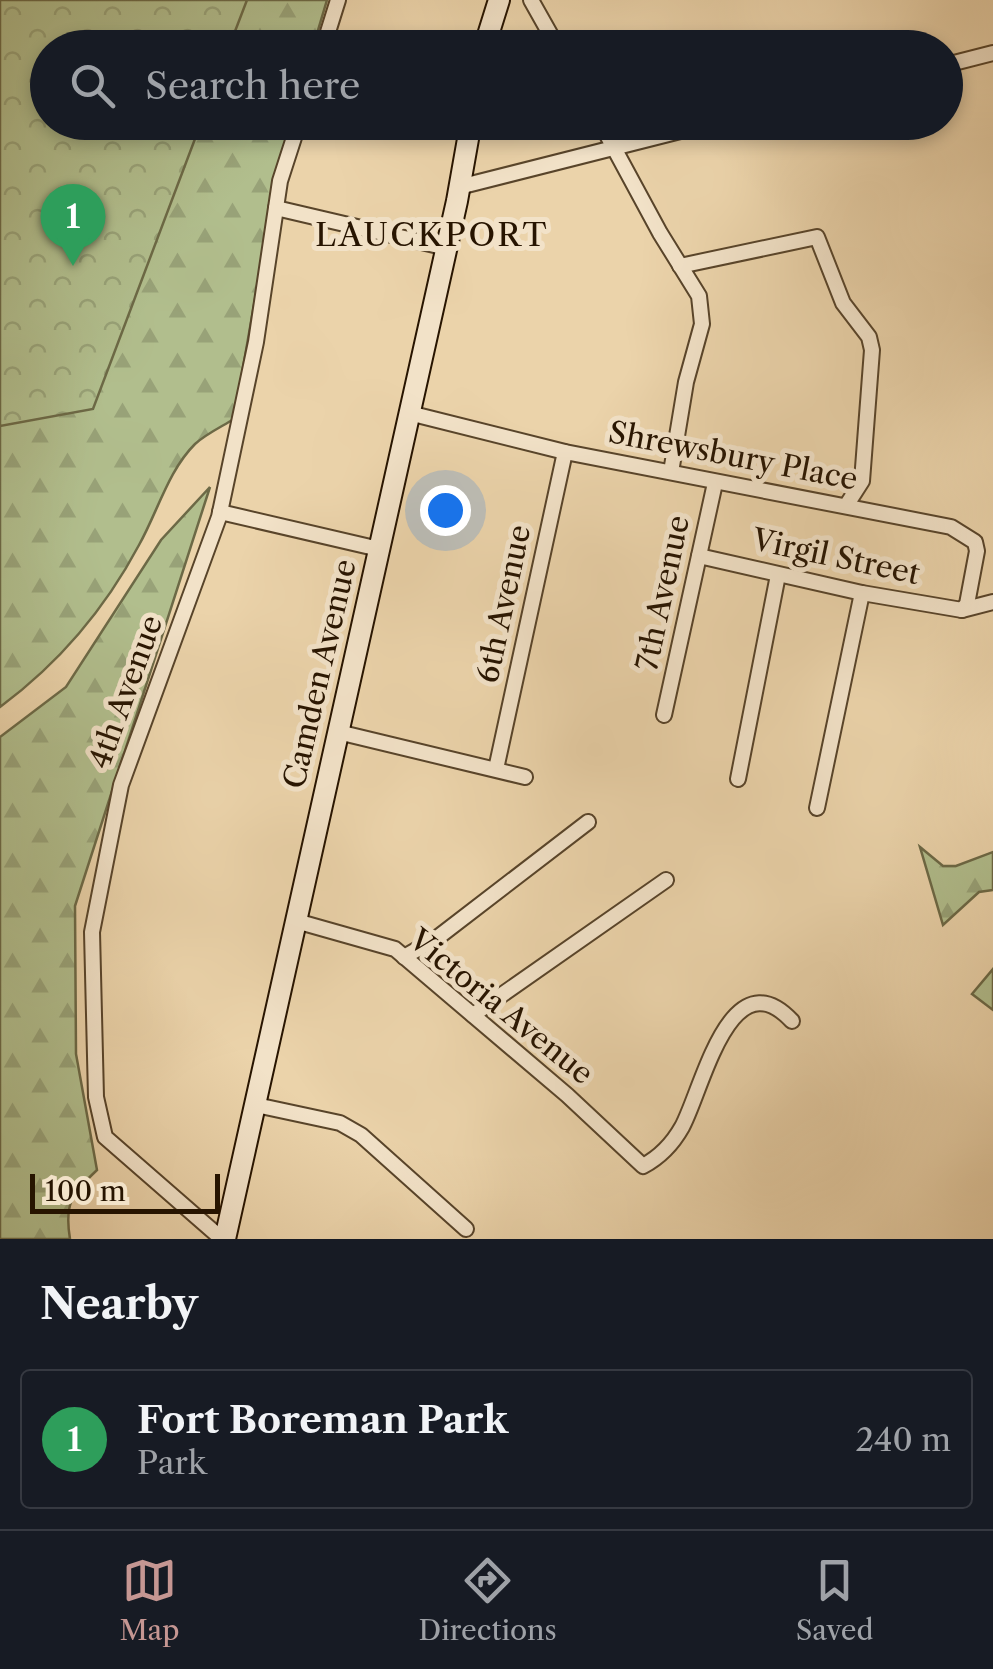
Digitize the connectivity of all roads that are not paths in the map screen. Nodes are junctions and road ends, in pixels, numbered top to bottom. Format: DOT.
graph roads {
  1 [pos="338,0"];
  2 [pos="499,0"];
  3 [pos="531,0"];
  4 [pos="329,30"];
  5 [pos="490,30"];
  6 [pos="548,30"];
  7 [pos="993,53"];
  8 [pos="963,61"];
  9 [pos="293,140"];
  10 [pos="468,140"];
  11 [pos="610,140"];
  12 [pos="645,140"];
  13 [pos="614,148"];
  14 [pos="460,187"];
  15 [pos="276,208"];
  16 [pos="446,248"];
  17 [pos="680,266"];
  18 [pos="410,413"];
  19 [pos="565,452"];
  20 [pos="670,472"];
  21 [pos="715,482"];
  22 [pos="846,506"];
  23 [pos="220,512"];
  24 [pos="378,550"];
  25 [pos="699,556"];
  26 [pos="778,575"];
  27 [pos="862,593"];
  28 [pos="993,602"];
  29 [pos="962,610"];
  30 [pos="664,715"];
  31 [pos="338,732"];
  32 [pos="496,769"];
  33 [pos="524,777"];
  34 [pos="738,779"];
  35 [pos="816,808"];
  36 [pos="588,822"];
  37 [pos="666,880"];
  38 [pos="296,922"];
  39 [pos="404,957"];
  40 [pos="473,1015"];
  41 [pos="792,1021"];
  42 [pos="256,1105"];
  43 [pos="466,1230"];
  44 [pos="224,1239"];
  1 -- 4 [label="street"];
  2 -- 5 [label="street"];
  3 -- 6 [label="street"];
  7 -- 8 [label="street"];
  9 -- 15 [label="street, 4th Avenue"];
  10 -- 14 [label="street, Camden Avenue"];
  11 -- 13 [label="street, 7th Avenue"];
  12 -- 13 [label="street"];
  13 -- 14 [label="street"];
  13 -- 17 [label="street, 7th Avenue"];
  14 -- 16 [label="street, Camden Avenue"];
  15 -- 16 [label="street"];
  15 -- 23 [label="street, 4th Avenue"];
  16 -- 18 [label="street, Camden Avenue"];
  17 -- 20 [label="street, 7th Avenue"];
  17 -- 22 [label="street"];
  18 -- 19 [label="street, Shrewsbury Place"];
  18 -- 24 [label="street, Camden Avenue"];
  19 -- 20 [label="street, Shrewsbury Place"];
  19 -- 32 [label="street, 6th Avenue"];
  20 -- 21 [label="street, Shrewsbury Place"];
  21 -- 22 [label="street, Shrewsbury Place"];
  21 -- 25 [label="street, 7th Avenue"];
  22 -- 29 [label="street, Shrewsbury Place"];
  23 -- 24 [label="street"];
  23 -- 44 [label="street, 4th Avenue"];
  24 -- 31 [label="street, Camden Avenue"];
  25 -- 26 [label="street, Virgil Street"];
  25 -- 30 [label="street, 7th Avenue"];
  26 -- 27 [label="street, Virgil Street"];
  26 -- 34 [label="street"];
  27 -- 29 [label="street, Virgil Street"];
  27 -- 35 [label="street"];
  28 -- 29 [label="street"];
  31 -- 32 [label="street"];
  31 -- 38 [label="street, Camden Avenue"];
  32 -- 33 [label="street"];
  36 -- 39 [label="street"];
  37 -- 40 [label="street"];
  38 -- 39 [label="street, Victoria Avenue"];
  38 -- 42 [label="street, Camden Avenue"];
  39 -- 40 [label="street, Victoria Avenue"];
  40 -- 41 [label="street, Victoria Avenue"];
  42 -- 43 [label="street"];
  42 -- 44 [label="street, Camden Avenue"];
}
